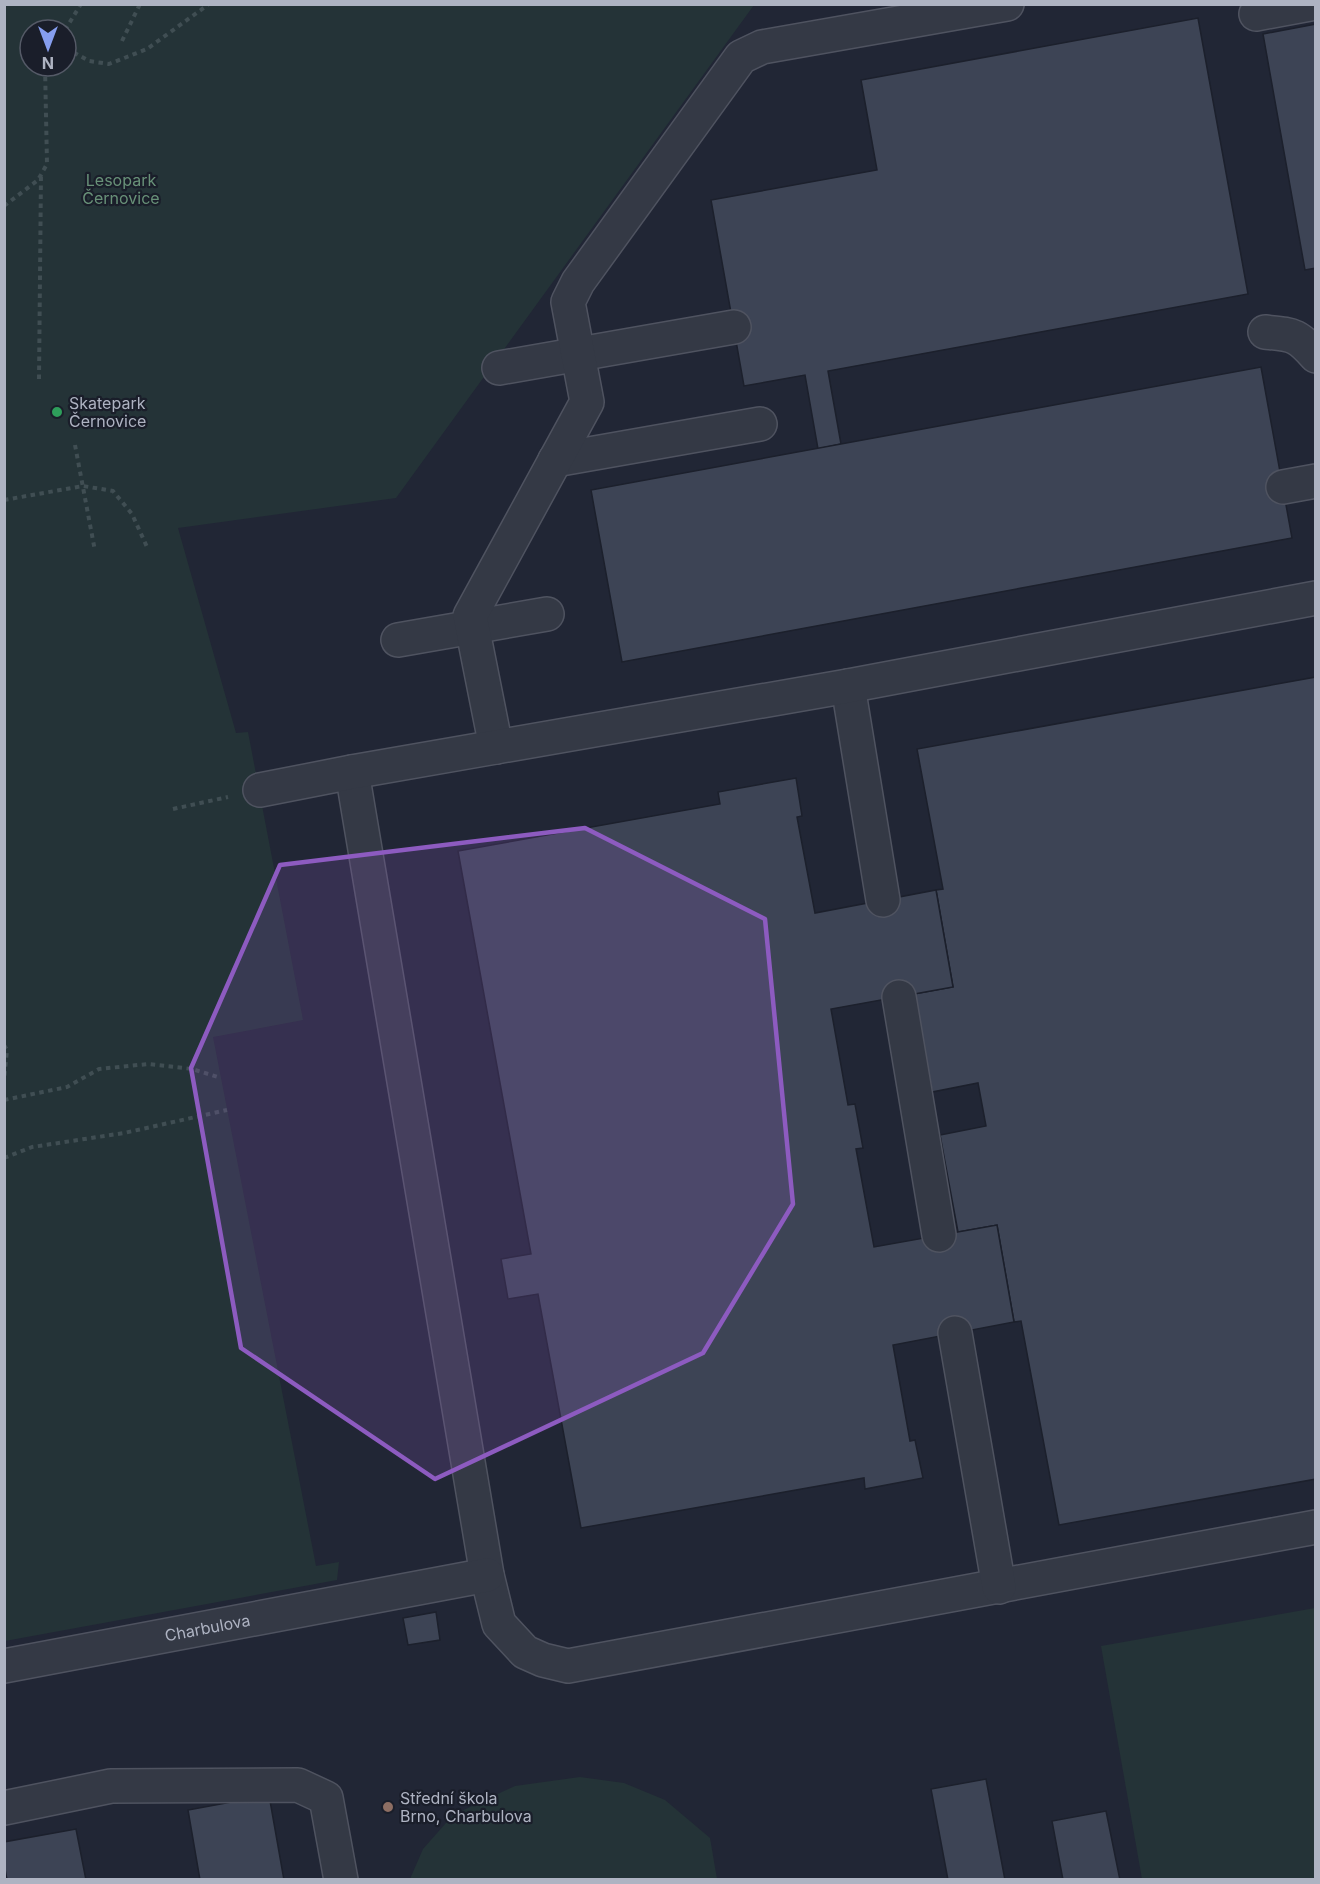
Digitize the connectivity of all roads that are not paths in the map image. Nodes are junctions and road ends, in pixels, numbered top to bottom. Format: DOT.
graph roads {
  1 [pos="1007,4"];
  2 [pos="1310,4"];
  3 [pos="1256,14"];
  4 [pos="734,327"];
  5 [pos="1264,332"];
  6 [pos="578,355"];
  7 [pos="1316,356"];
  8 [pos="499,368"];
  9 [pos="760,423"];
  10 [pos="555,460"];
  11 [pos="1316,481"];
  12 [pos="1283,487"];
  13 [pos="1316,598"];
  14 [pos="548,614"];
  15 [pos="472,627"];
  16 [pos="398,640"];
  17 [pos="848,686"];
  18 [pos="496,747"];
  19 [pos="352,772"];
  20 [pos="260,789"];
  21 [pos="883,900"];
  22 [pos="899,997"];
  23 [pos="939,1235"];
  24 [pos="955,1333"];
  25 [pos="1316,1527"];
  26 [pos="487,1575"];
  27 [pos="999,1587"];
  28 [pos="4,1666"];
  29 [pos="4,1808"];
  30 [pos="341,1880"];
  1 -- 6 [label="street"];
  2 -- 3 [label="street"];
  4 -- 6 [label="street"];
  5 -- 7 [label="street"];
  6 -- 8 [label="street"];
  6 -- 10 [label="street"];
  9 -- 10 [label="street"];
  10 -- 15 [label="street"];
  11 -- 12 [label="street"];
  13 -- 17 [label="street"];
  14 -- 15 [label="street"];
  15 -- 16 [label="street"];
  15 -- 18 [label="street"];
  17 -- 18 [label="street"];
  17 -- 21 [label="street"];
  18 -- 19 [label="street"];
  19 -- 20 [label="street"];
  19 -- 26 [label="street"];
  22 -- 23 [label="street"];
  24 -- 27 [label="street"];
  25 -- 27 [label="street"];
  26 -- 27 [label="street"];
  26 -- 28 [label="street, Charbulova"];
  29 -- 30 [label="street"];
}
